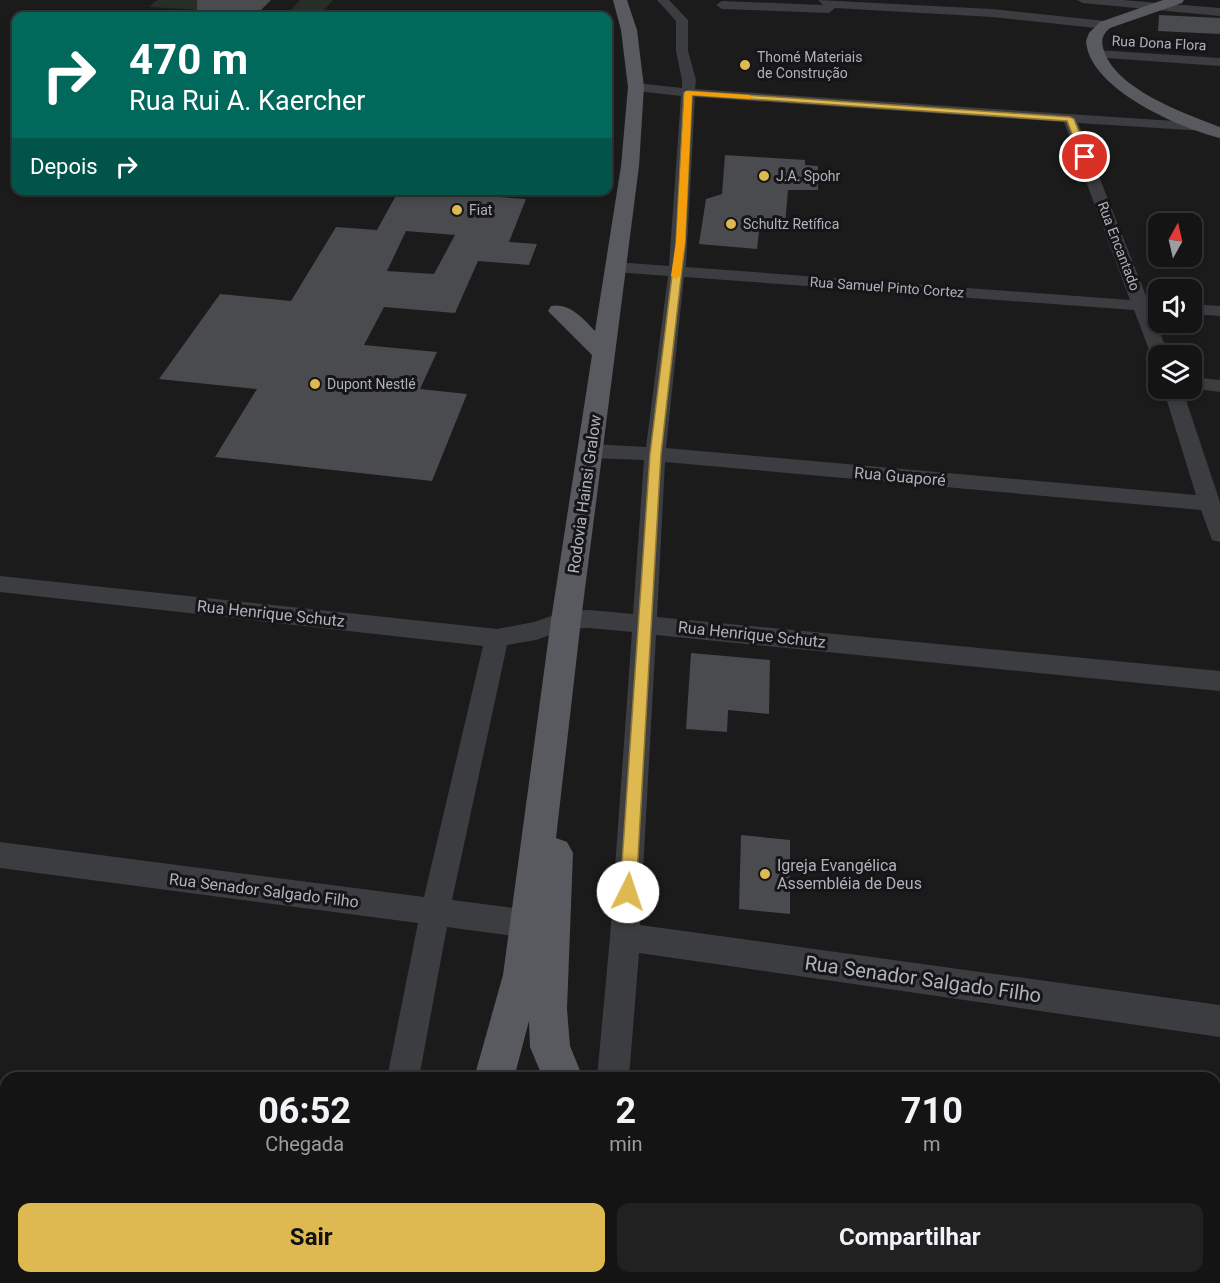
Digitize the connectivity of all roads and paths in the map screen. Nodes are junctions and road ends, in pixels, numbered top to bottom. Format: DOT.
graph roads {
  1 [pos="620,0"];
  2 [pos="663,0"];
  3 [pos="1083,0"];
  4 [pos="826,2"];
  5 [pos="1170,3"];
  6 [pos="722,5"];
  7 [pos="1220,12"];
  8 [pos="1105,25"];
  9 [pos="1096,54"];
  10 [pos="1220,62"];
  11 [pos="636,87"];
  12 [pos="688,93"];
  13 [pos="1070,119"];
  14 [pos="1213,130"];
  15 [pos="615,267"];
  16 [pos="676,272"];
  17 [pos="1148,302"];
  18 [pos="1148,307"];
  19 [pos="1202,310"];
  20 [pos="559,311"];
  21 [pos="1220,311"];
  22 [pos="602,352"];
  23 [pos="1202,384"];
  24 [pos="1220,386"];
  25 [pos="1176,399"];
  26 [pos="590,451"];
  27 [pos="656,454"];
  28 [pos="1209,503"];
  29 [pos="1220,534"];
  30 [pos="0,584"];
  31 [pos="566,620"];
  32 [pos="645,623"];
  33 [pos="497,638"];
  34 [pos="1220,681"];
  35 [pos="548,772"];
  36 [pos="0,855"];
  37 [pos="435,912"];
  38 [pos="529,924"];
  39 [pos="625,937"];
  40 [pos="519,988"];
  41 [pos="1220,1021"];
  42 [pos="404,1072"];
  43 [pos="497,1072"];
  44 [pos="510,1072"];
  45 [pos="560,1072"];
  46 [pos="614,1072"];
  1 -- 11 [label="main road, Rodovia Hainsi Gralow"];
  2 -- 12 [label="street"];
  3 -- 5 [label="street"];
  4 -- 6 [label="street"];
  4 -- 8 [label="street"];
  5 -- 7 [label="street"];
  5 -- 8 [label="main road"];
  8 -- 9 [label="main road"];
  9 -- 10 [label="street, Rua Dona Flora"];
  9 -- 14 [label="main road"];
  11 -- 12 [label="street"];
  11 -- 15 [label="main road, Rodovia Hainsi Gralow"];
  12 -- 13 [label="street"];
  12 -- 16 [label="street"];
  13 -- 14 [label="street"];
  13 -- 17 [label="street, Rua Encantado"];
  15 -- 16 [label="street, Rua Samuel Pinto Cortez"];
  15 -- 22 [label="main road, Rodovia Hainsi Gralow"];
  16 -- 18 [label="street, Rua Samuel Pinto Cortez"];
  16 -- 27 [label="street"];
  19 -- 21 [label="street"];
  20 -- 22 [label="main road"];
  22 -- 26 [label="main road, Rodovia Hainsi Gralow"];
  23 -- 24 [label="street"];
  25 -- 28 [label="street"];
  26 -- 27 [label="street, Rua Guaporé"];
  26 -- 31 [label="main road, Rodovia Hainsi Gralow"];
  27 -- 28 [label="street, Rua Guaporé"];
  27 -- 32 [label="street"];
  28 -- 29 [label="street"];
  30 -- 33 [label="street, Rua Henrique Schutz"];
  31 -- 32 [label="street, Rua Henrique Schutz"];
  31 -- 33 [label="street, Rua Henrique Schutz"];
  31 -- 35 [label="main road, Rodovia Hainsi Gralow"];
  32 -- 34 [label="street, Rua Henrique Schutz"];
  32 -- 39 [label="street"];
  33 -- 37 [label="street"];
  35 -- 38 [label="main road, Rodovia Hainsi Gralow"];
  35 -- 45 [label="main road"];
  36 -- 37 [label="street, Rua Senador Salgado Filho"];
  37 -- 38 [label="street, Rua Senador Salgado Filho"];
  37 -- 42 [label="street"];
  38 -- 40 [label="main road, Rodovia Hainsi Gralow"];
  39 -- 41 [label="street, Rua Senador Salgado Filho"];
  39 -- 46 [label="street"];
  40 -- 43 [label="main road, Rodovia Hainsi Gralow"];
  40 -- 44 [label="main road, Rodovia Hainsi Gralow"];
}
